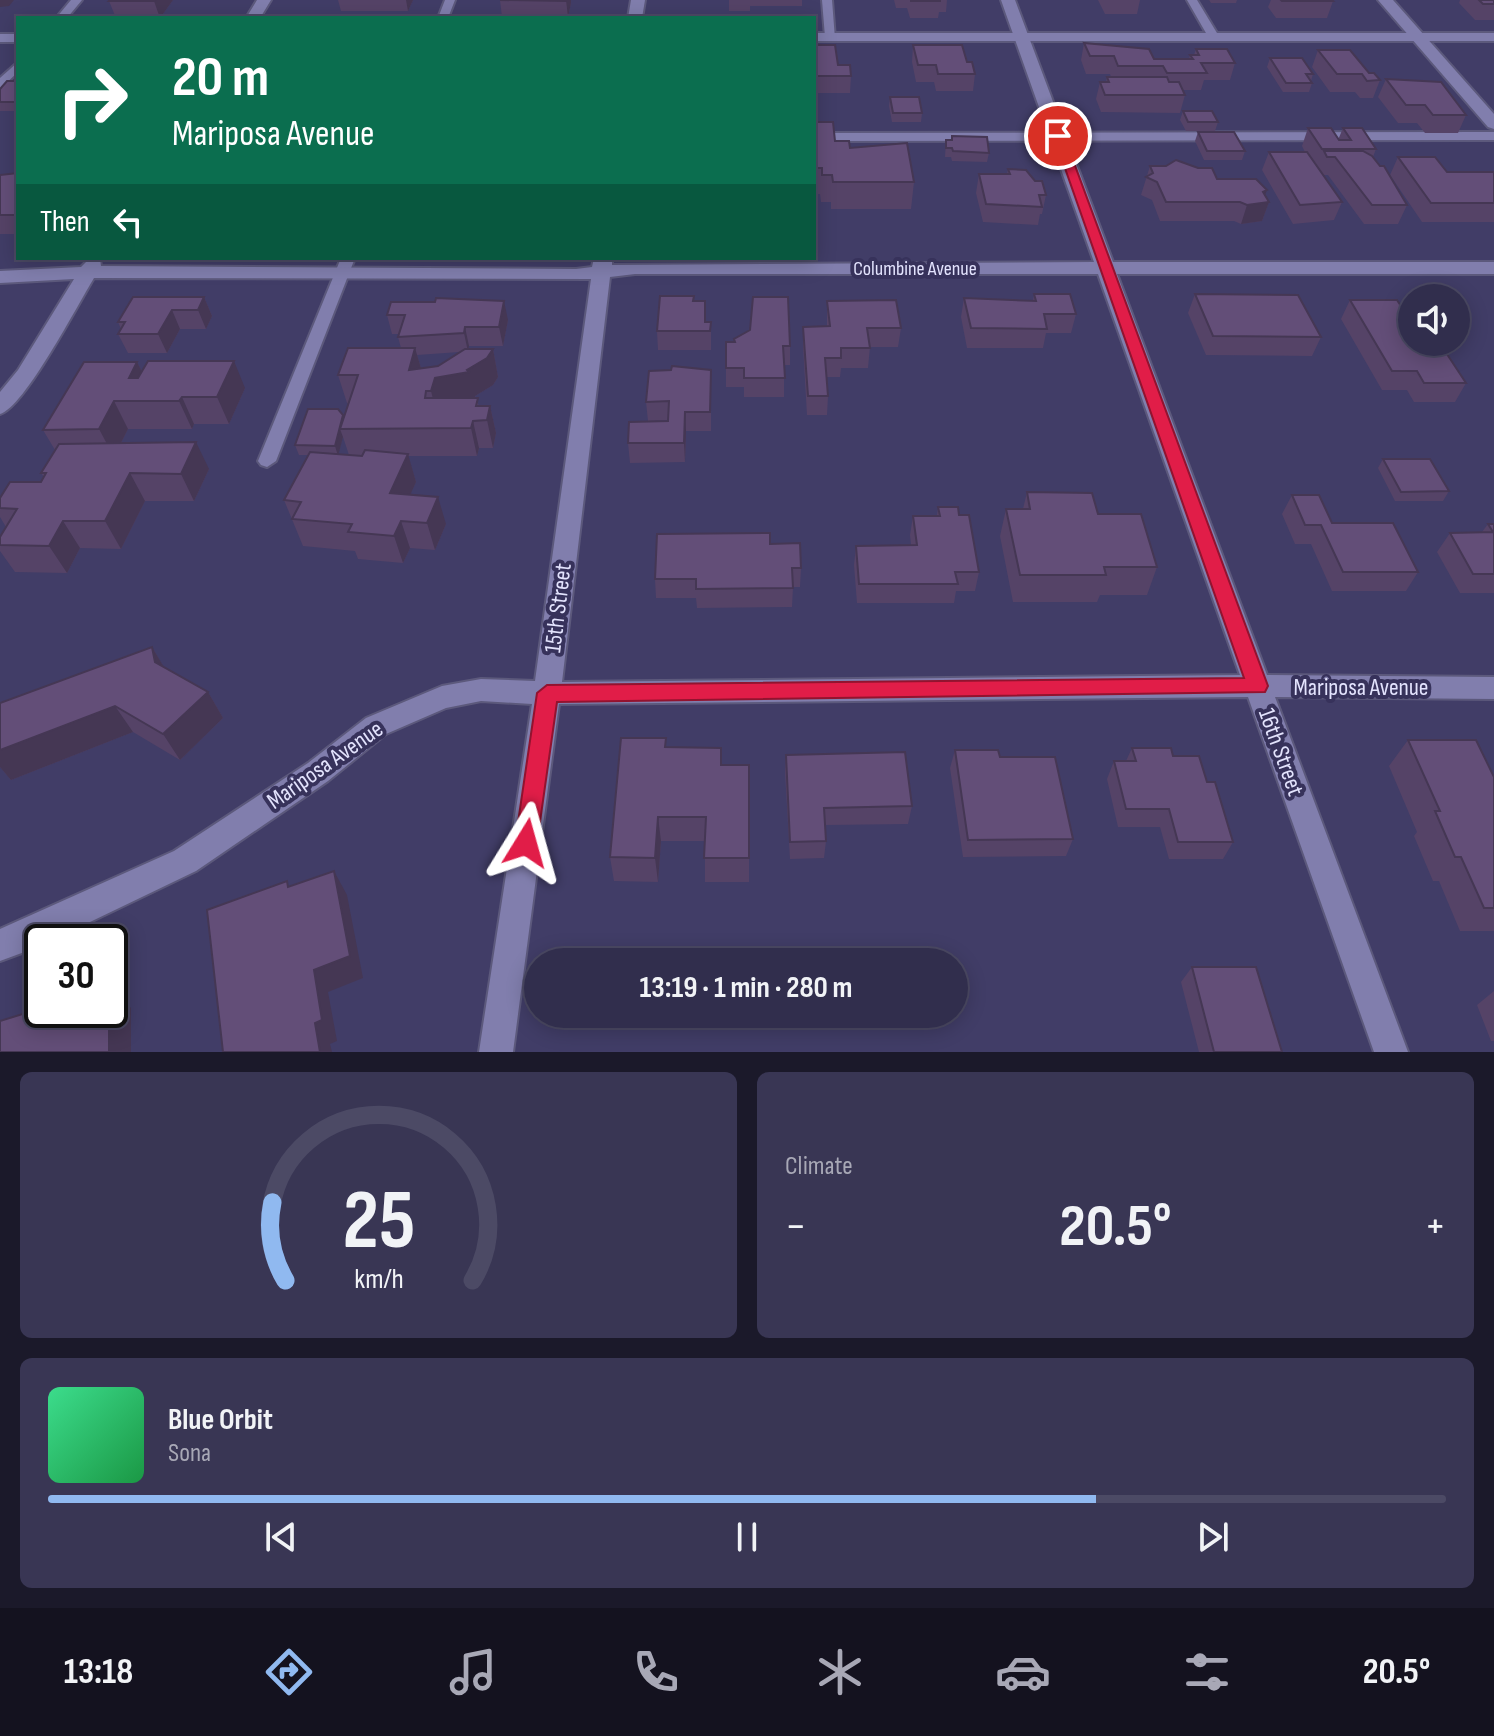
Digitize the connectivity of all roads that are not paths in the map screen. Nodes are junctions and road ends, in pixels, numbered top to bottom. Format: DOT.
graph roads {
  1 [pos="77,0"];
  2 [pos="827,0"];
  3 [pos="1008,0"];
  4 [pos="1192,0"];
  5 [pos="1385,0"];
  6 [pos="63,16"];
  7 [pos="816,37"];
  8 [pos="831,37"];
  9 [pos="1022,37"];
  10 [pos="1417,37"];
  11 [pos="1494,37"];
  12 [pos="1214,38"];
  13 [pos="16,67"];
  14 [pos="0,85"];
  15 [pos="1494,124"];
  16 [pos="1058,136"];
  17 [pos="1494,136"];
  18 [pos="816,137"];
  19 [pos="92,265"];
  20 [pos="345,266"];
  21 [pos="602,266"];
  22 [pos="1108,267"];
  23 [pos="1494,268"];
  24 [pos="0,277"];
  25 [pos="0,407"];
  26 [pos="267,461"];
  27 [pos="1257,686"];
  28 [pos="1494,688"];
  29 [pos="547,693"];
  30 [pos="0,945"];
  31 [pos="496,1052"];
  32 [pos="1391,1052"];
  1 -- 6 [label="lane"];
  2 -- 8 [label="lane"];
  3 -- 9 [label="street, 16th Street"];
  4 -- 12 [label="lane"];
  5 -- 10 [label="street"];
  7 -- 8 [label="street"];
  8 -- 9 [label="street"];
  9 -- 12 [label="street"];
  9 -- 16 [label="street, 16th Street"];
  10 -- 11 [label="street"];
  10 -- 12 [label="street"];
  10 -- 15 [label="street"];
  13 -- 14 [label="lane"];
  16 -- 17 [label="lane"];
  16 -- 18 [label="lane"];
  16 -- 22 [label="street, 16th Street"];
  19 -- 20 [label="street, Columbine Avenue"];
  19 -- 24 [label="street, Columbine Avenue"];
  19 -- 25 [label="street"];
  20 -- 21 [label="street, Columbine Avenue"];
  20 -- 26 [label="lane"];
  21 -- 22 [label="street, Columbine Avenue"];
  21 -- 29 [label="street, 15th Street"];
  22 -- 23 [label="street, Columbine Avenue"];
  22 -- 27 [label="street, 16th Street"];
  27 -- 28 [label="street, Mariposa Avenue"];
  27 -- 29 [label="street, Mariposa Avenue"];
  27 -- 32 [label="street, 16th Street"];
  29 -- 30 [label="street, Mariposa Avenue"];
  29 -- 31 [label="street, 15th Street"];
}
